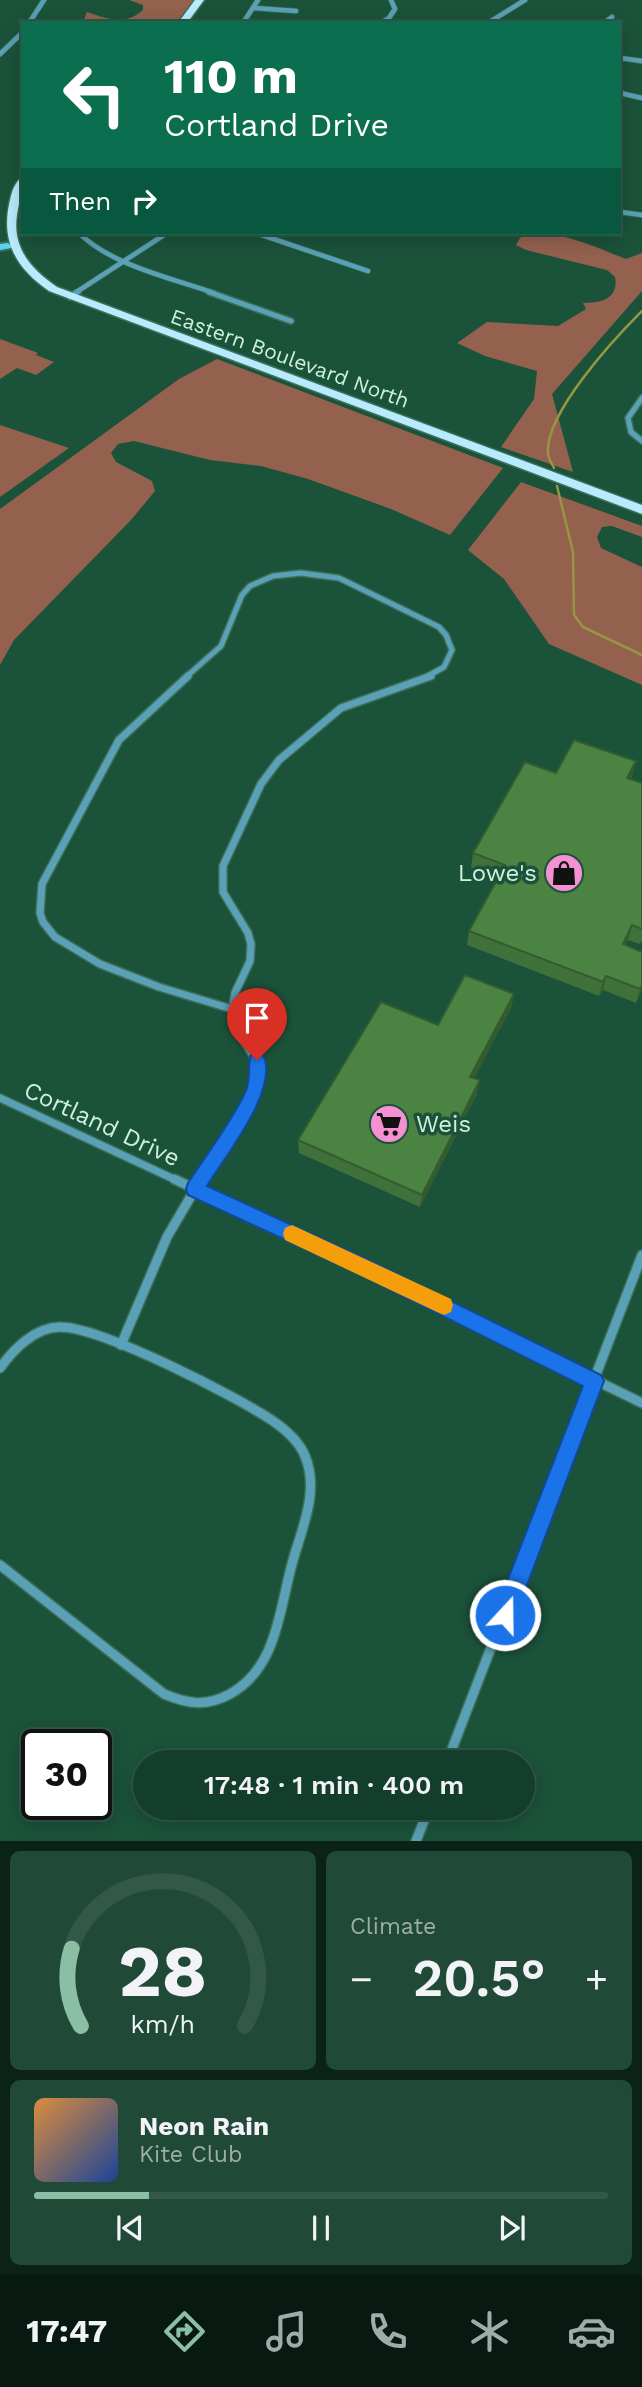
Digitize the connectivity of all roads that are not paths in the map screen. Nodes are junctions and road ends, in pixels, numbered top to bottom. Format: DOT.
graph roads {
  1 [pos="44,0"];
  2 [pos="200,0"];
  3 [pos="258,0"];
  4 [pos="390,0"];
  5 [pos="525,0"];
  6 [pos="254,8"];
  7 [pos="296,11"];
  8 [pos="612,17"];
  9 [pos="30,21"];
  10 [pos="184,21"];
  11 [pos="244,21"];
  12 [pos="384,21"];
  13 [pos="491,21"];
  14 [pos="607,21"];
  15 [pos="21,34"];
  16 [pos="0,54"];
  17 [pos="621,58"];
  18 [pos="642,61"];
  19 [pos="621,93"];
  20 [pos="642,98"];
  21 [pos="21,183"];
  22 [pos="621,212"];
  23 [pos="642,215"];
  24 [pos="81,235"];
  25 [pos="164,235"];
  26 [pos="262,235"];
  27 [pos="4,247"];
  28 [pos="124,261"];
  29 [pos="368,271"];
  30 [pos="70,297"];
  31 [pos="291,321"];
  32 [pos="642,398"];
  33 [pos="642,441"];
  34 [pos="642,510"];
  35 [pos="232,1009"];
  36 [pos="0,1098"];
  37 [pos="195,1189"];
  38 [pos="642,1255"];
  39 [pos="121,1345"];
  40 [pos="0,1368"];
  41 [pos="594,1381"];
  42 [pos="642,1403"];
  43 [pos="0,1565"];
  44 [pos="452,1750"];
  45 [pos="424,1820"];
  46 [pos="416,1841"];
  1 -- 9 [label="street"];
  2 -- 10 [label="main road"];
  3 -- 6 [label="street"];
  4 -- 12 [label="street"];
  5 -- 13 [label="street"];
  6 -- 7 [label="street"];
  6 -- 11 [label="street"];
  8 -- 14 [label="street"];
  15 -- 16 [label="street"];
  17 -- 18 [label="street"];
  19 -- 20 [label="street"];
  21 -- 27 [label="main road, Eastern Boulevard North"];
  22 -- 23 [label="street"];
  24 -- 28 [label="street"];
  25 -- 28 [label="street"];
  26 -- 29 [label="street"];
  27 -- 30 [label="main road, Eastern Boulevard North"];
  28 -- 30 [label="street"];
  28 -- 31 [label="street"];
  30 -- 34 [label="main road, Eastern Boulevard North"];
  32 -- 33 [label="street"];
  35 -- 35 [label="street"];
  35 -- 37 [label="street"];
  36 -- 37 [label="street, Cortland Drive"];
  37 -- 39 [label="street"];
  37 -- 41 [label="street, Cortland Drive"];
  38 -- 41 [label="street"];
  39 -- 40 [label="street"];
  39 -- 43 [label="street"];
  41 -- 42 [label="street, Cortland Drive"];
  41 -- 44 [label="street"];
  45 -- 46 [label="street"];
}
